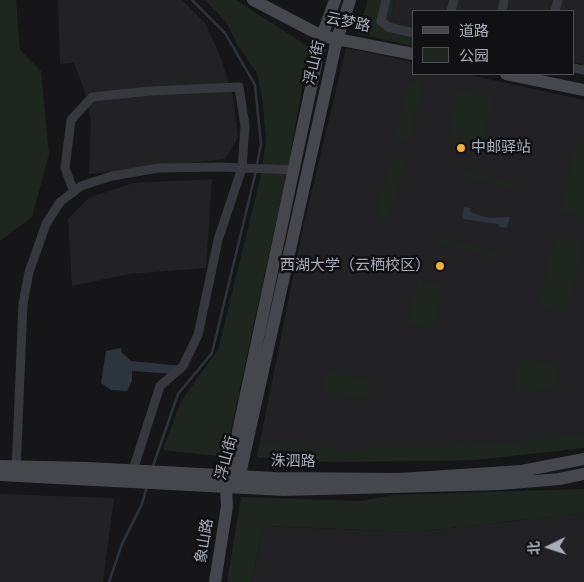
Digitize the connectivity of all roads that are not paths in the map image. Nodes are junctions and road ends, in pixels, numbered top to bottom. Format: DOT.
graph roads {
  1 [pos="253,0"];
  2 [pos="335,0"];
  3 [pos="350,0"];
  4 [pos="386,0"];
  5 [pos="412,32"];
  6 [pos="322,36"];
  7 [pos="337,39"];
  8 [pos="412,54"];
  9 [pos="511,75"];
  10 [pos="584,90"];
  11 [pos="246,168"];
  12 [pos="294,170"];
  13 [pos="74,192"];
  14 [pos="584,459"];
  15 [pos="0,466"];
  16 [pos="133,470"];
  17 [pos="16,471"];
  18 [pos="584,474"];
  19 [pos="0,475"];
  20 [pos="151,477"];
  21 [pos="233,482"];
  22 [pos="227,506"];
  23 [pos="216,582"];
  1 -- 6 [label="main road, 云梦路"];
  2 -- 6 [label="main road, 浮山街"];
  3 -- 7 [label="main road, 浮山街"];
  4 -- 5 [label="street"];
  6 -- 7 [label="main road, 云梦路"];
  6 -- 12 [label="main road, 浮山街"];
  7 -- 8 [label="main road, 云梦路"];
  7 -- 21 [label="main road, 浮山街"];
  9 -- 10 [label="main road"];
  11 -- 12 [label="street"];
  11 -- 13 [label="street"];
  11 -- 13 [label="street"];
  11 -- 16 [label="street"];
  12 -- 21 [label="main road, 浮山街"];
  13 -- 17 [label="street"];
  14 -- 21 [label="main road, 洙泗路"];
  15 -- 17 [label="main road, 洙泗路"];
  16 -- 17 [label="main road, 洙泗路"];
  16 -- 20 [label="main road, 洙泗路"];
  17 -- 19 [label="main road, 洙泗路"];
  17 -- 20 [label="main road, 洙泗路"];
  18 -- 21 [label="main road, 洙泗路"];
  20 -- 21 [label="main road, 洙泗路"];
  21 -- 22 [label="main road, 浮山街"];
  22 -- 23 [label="main road, 象山路"];
}
